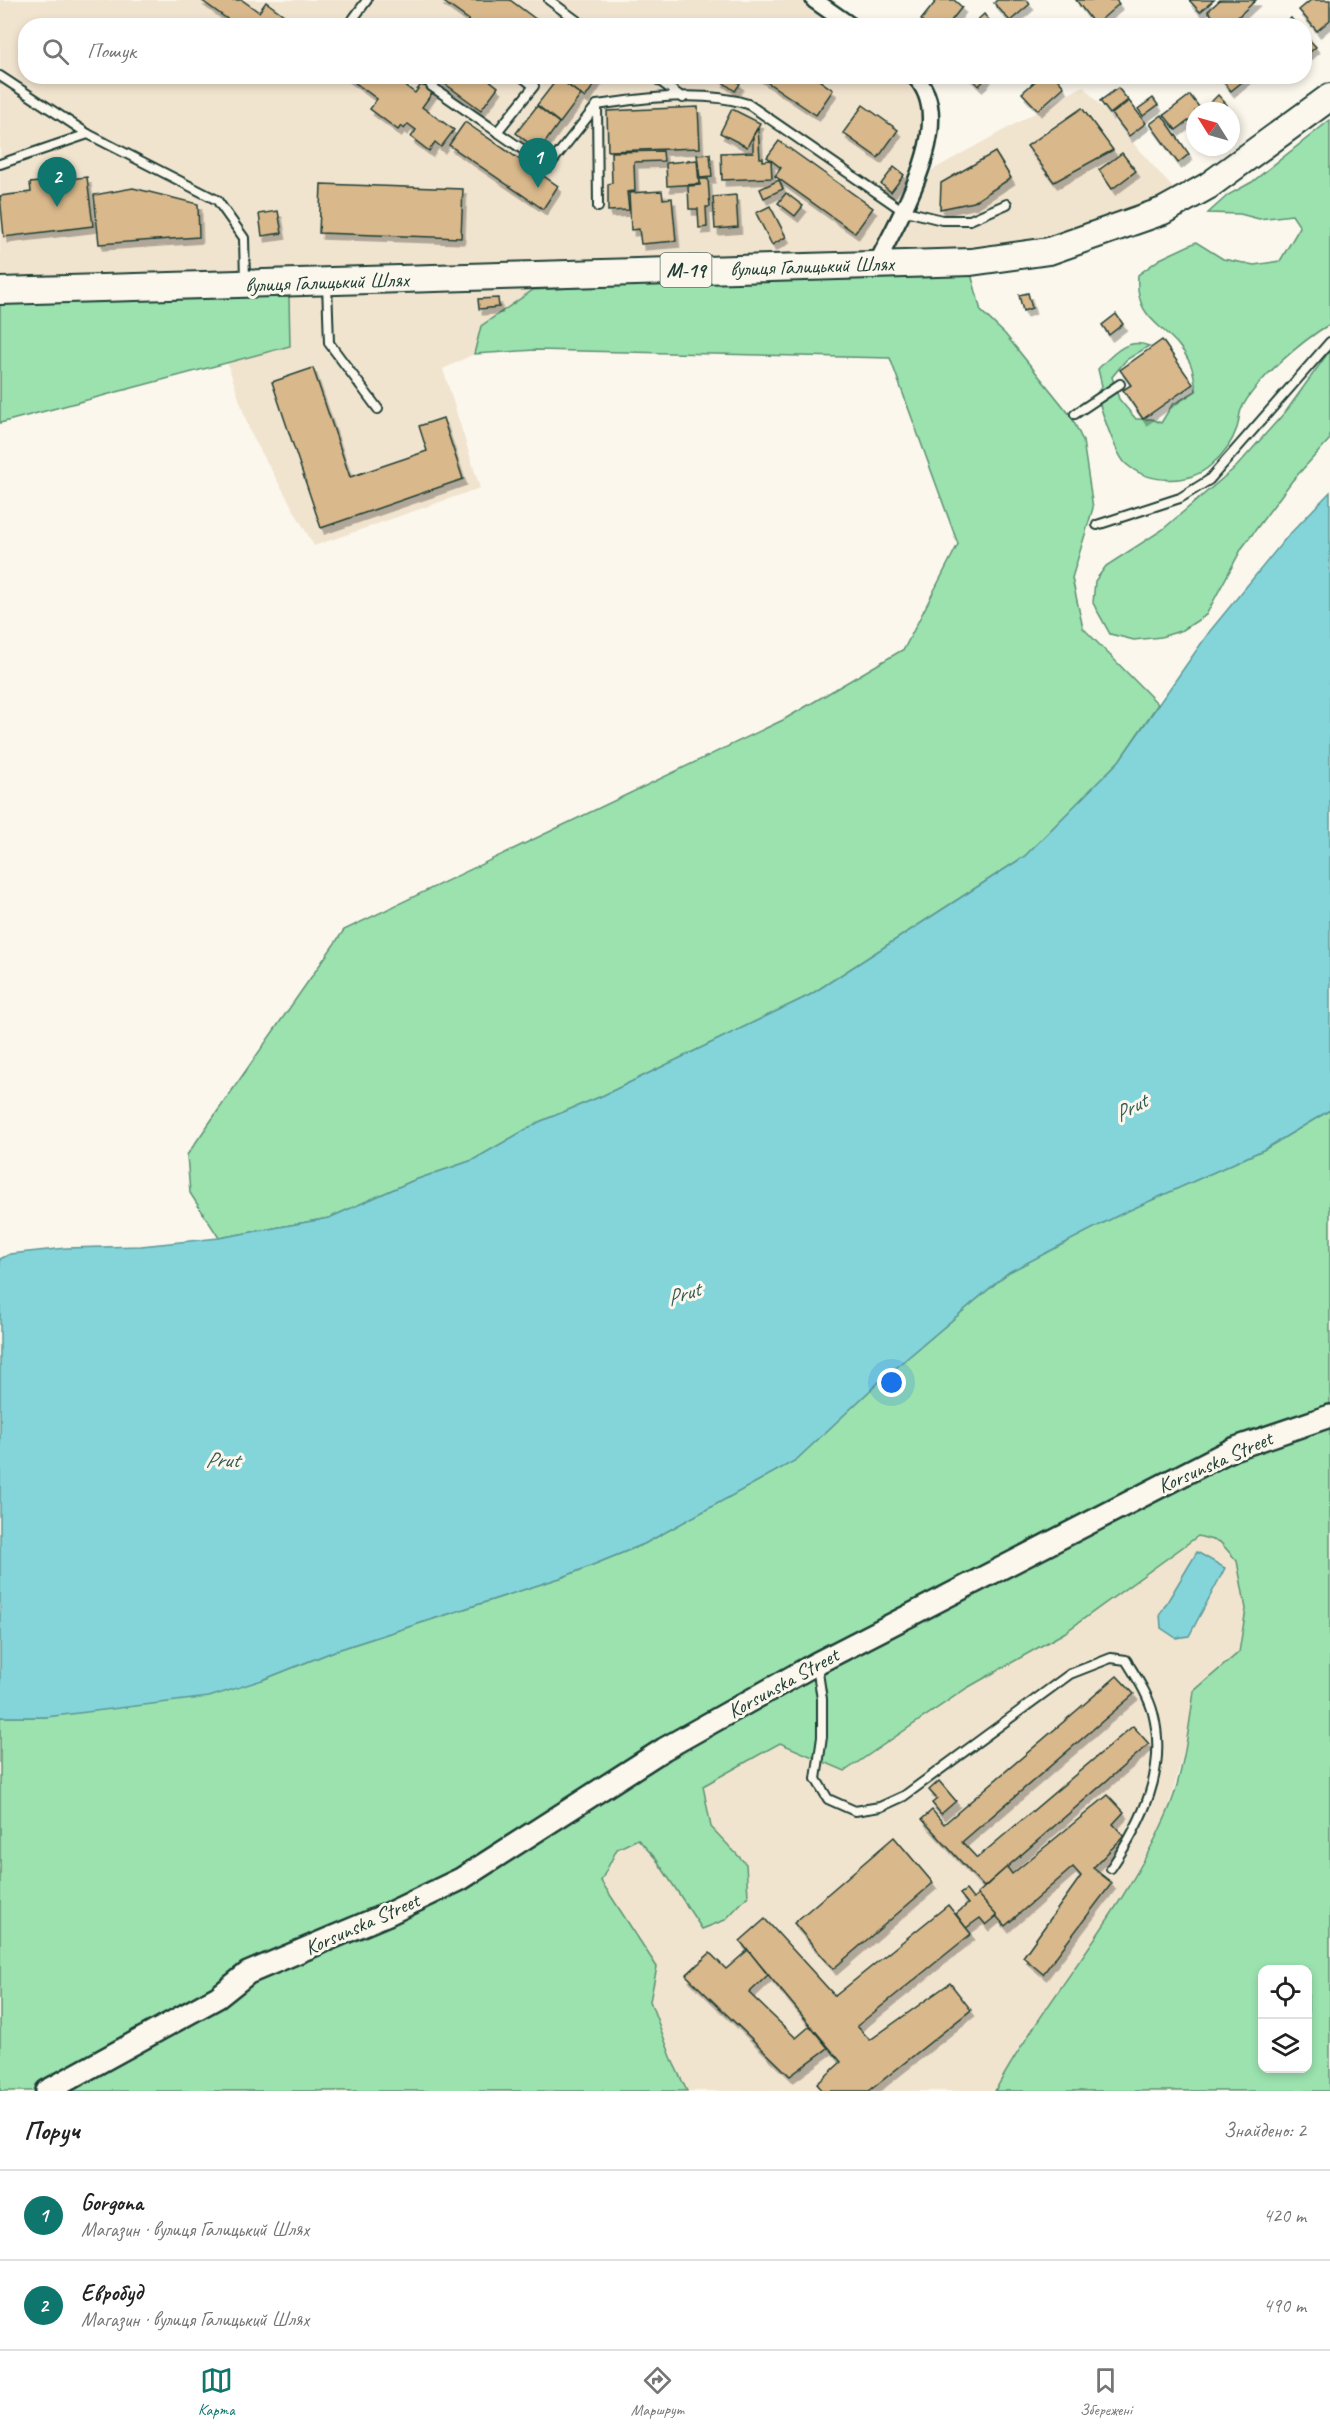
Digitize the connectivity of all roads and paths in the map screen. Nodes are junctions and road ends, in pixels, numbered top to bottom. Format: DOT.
graph roads {
  1 [pos="367,0"];
  2 [pos="549,0"];
  3 [pos="814,0"];
  4 [pos="354,18"];
  5 [pos="573,18"];
  6 [pos="840,18"];
  7 [pos="0,76"];
  8 [pos="428,84"];
  9 [pos="531,84"];
  10 [pos="664,84"];
  11 [pos="919,84"];
  12 [pos="683,98"];
  13 [pos="1330,98"];
  14 [pos="597,105"];
  15 [pos="497,132"];
  16 [pos="88,134"];
  17 [pos="0,164"];
  18 [pos="1007,204"];
  19 [pos="598,207"];
  20 [pos="902,210"];
  21 [pos="877,264"];
  22 [pos="327,282"];
  23 [pos="245,285"];
  24 [pos="0,291"];
  25 [pos="1330,342"];
  26 [pos="1120,384"];
  27 [pos="378,409"];
  28 [pos="1075,414"];
  29 [pos="1098,525"];
  30 [pos="1330,1416"];
  31 [pos="817,1663"];
  32 [pos="1111,1868"];
  33 [pos="47,2091"];
  1 -- 4 [label="lane"];
  2 -- 5 [label="lane"];
  3 -- 6 [label="street"];
  7 -- 16 [label="lane"];
  8 -- 15 [label="lane"];
  9 -- 15 [label="lane"];
  10 -- 12 [label="lane"];
  11 -- 20 [label="street"];
  12 -- 14 [label="lane"];
  12 -- 20 [label="lane"];
  13 -- 21 [label="highway, вулиця Галицький Шлях / М-19"];
  14 -- 15 [label="lane"];
  14 -- 19 [label="lane"];
  16 -- 17 [label="lane"];
  16 -- 23 [label="lane"];
  18 -- 20 [label="lane"];
  20 -- 21 [label="street"];
  21 -- 22 [label="highway, вулиця Галицький Шлях / М-19"];
  22 -- 23 [label="highway, вулиця Галицький Шлях / М-19"];
  22 -- 27 [label="lane"];
  23 -- 24 [label="highway, вулиця Галицький Шлях / М-19"];
  25 -- 29 [label="lane"];
  26 -- 28 [label="lane"];
  30 -- 31 [label="main road, Korsunska Street"];
  31 -- 32 [label="lane"];
  31 -- 33 [label="main road, Korsunska Street"];
}
